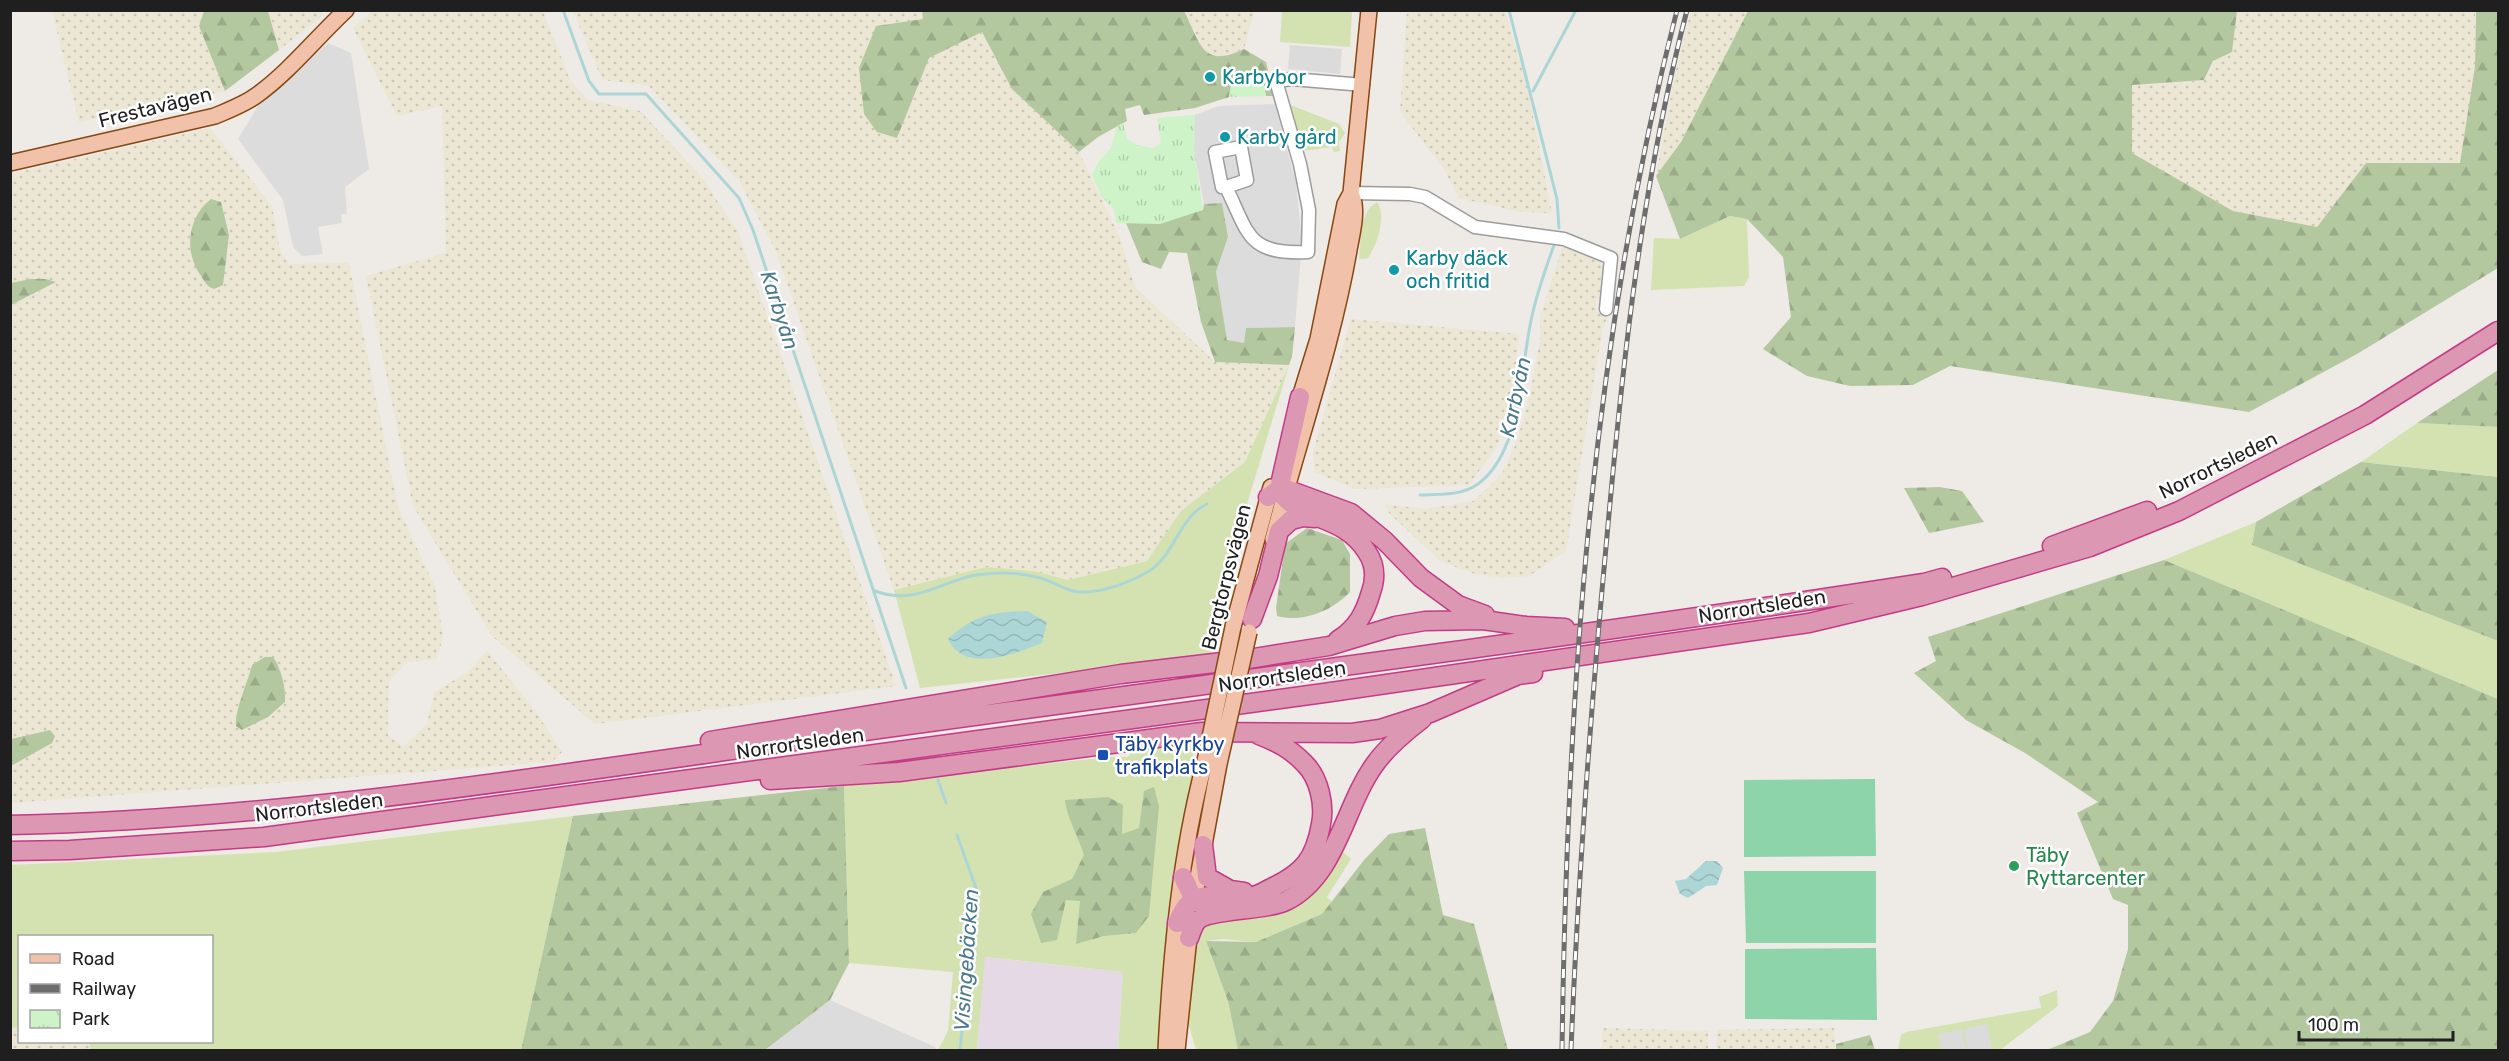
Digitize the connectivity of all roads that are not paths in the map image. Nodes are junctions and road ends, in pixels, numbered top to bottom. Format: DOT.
graph roads {
  1 [pos="346,10"];
  2 [pos="1369,10"];
  3 [pos="1363,85"];
  4 [pos="10,162"];
  5 [pos="1243,183"];
  6 [pos="1226,187"];
  7 [pos="1351,193"];
  8 [pos="1239,214"];
  9 [pos="1606,309"];
  10 [pos="2499,319"];
  11 [pos="2499,331"];
  12 [pos="1300,397"];
  13 [pos="1279,493"];
  14 [pos="1330,520"];
  15 [pos="1680,619"];
  16 [pos="1500,621"];
  17 [pos="1809,623"];
  18 [pos="1251,625"];
  19 [pos="1329,646"];
  20 [pos="1430,713"];
  21 [pos="1239,731"];
  22 [pos="1212,762"];
  23 [pos="490,783"];
  24 [pos="496,807"];
  25 [pos="10,825"];
  26 [pos="1203,845"];
  27 [pos="10,851"];
  28 [pos="1183,878"];
  29 [pos="1267,891"];
  30 [pos="1194,900"];
  31 [pos="1234,912"];
  32 [pos="1177,924"];
  33 [pos="1189,938"];
  34 [pos="1166,1050"];
  35 [pos="1177,1050"];
  1 -- 4 [label="main road, Frestavägen"];
  2 -- 3 [label="main road, Bergtorpsvägen"];
  3 -- 7 [label="main road, Bergtorpsvägen"];
  3 -- 8 [label="street"];
  5 -- 6 [label="street"];
  5 -- 6 [label="street"];
  5 -- 8 [label="street"];
  6 -- 8 [label="street"];
  7 -- 9 [label="street"];
  7 -- 12 [label="main road, Bergtorpsvägen"];
  7 -- 13 [label="main road, Bergtorpsvägen"];
  10 -- 15 [label="highway, Norrortsleden"];
  11 -- 17 [label="highway, Norrortsleden"];
  12 -- 13 [label="highway"];
  13 -- 14 [label="highway"];
  13 -- 16 [label="highway"];
  13 -- 18 [label="main road, Bergtorpsvägen"];
  13 -- 22 [label="main road, Bergtorpsvägen, bridge"];
  14 -- 18 [label="highway"];
  14 -- 19 [label="highway"];
  15 -- 16 [label="highway"];
  15 -- 23 [label="highway, Norrortsleden"];
  16 -- 19 [label="highway"];
  17 -- 20 [label="highway"];
  17 -- 24 [label="highway, Norrortsleden"];
  18 -- 22 [label="main road, Bergtorpsvägen, bridge"];
  19 -- 23 [label="highway"];
  20 -- 21 [label="highway"];
  20 -- 31 [label="highway"];
  21 -- 24 [label="highway"];
  21 -- 29 [label="highway"];
  22 -- 26 [label="main road, Bergtorpsvägen"];
  22 -- 28 [label="main road, Bergtorpsvägen"];
  23 -- 25 [label="highway, Norrortsleden"];
  24 -- 27 [label="highway, Norrortsleden"];
  26 -- 29 [label="highway"];
  26 -- 30 [label="main road, Bergtorpsvägen"];
  28 -- 30 [label="highway"];
  28 -- 32 [label="main road, Bergtorpsvägen"];
  29 -- 30 [label="highway"];
  30 -- 31 [label="highway"];
  30 -- 32 [label="highway"];
  30 -- 33 [label="main road, Bergtorpsvägen"];
  31 -- 33 [label="highway"];
  32 -- 34 [label="main road, Bergtorpsvägen"];
  33 -- 35 [label="main road, Bergtorpsvägen"];
}
